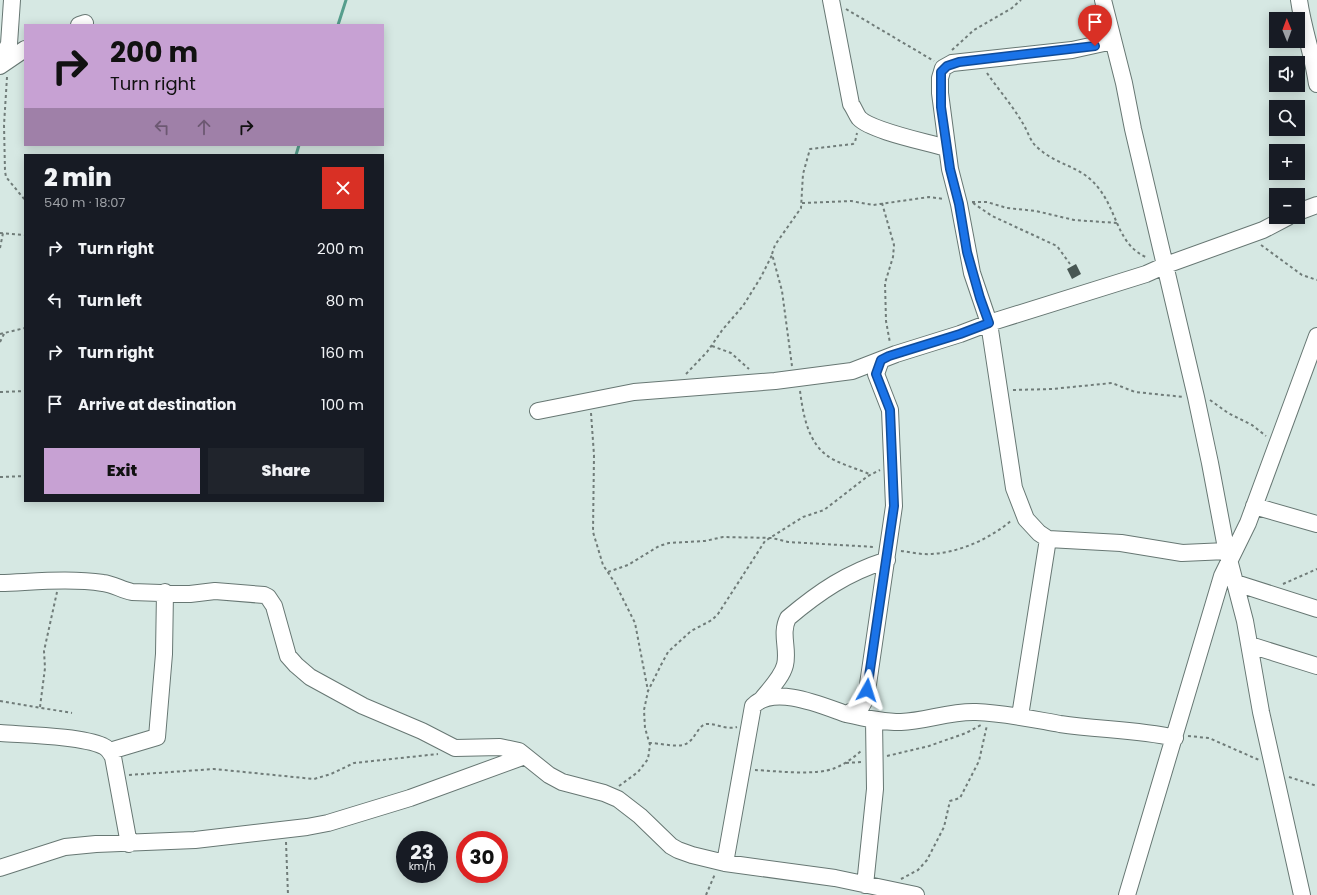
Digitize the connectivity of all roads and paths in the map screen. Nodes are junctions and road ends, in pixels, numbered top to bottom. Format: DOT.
graph roads {
  1 [pos="12,0"];
  2 [pos="1020,0"];
  3 [pos="1103,0"];
  4 [pos="1299,0"];
  5 [pos="836,2"];
  6 [pos="1113,41"];
  7 [pos="949,53"];
  8 [pos="9,59"];
  9 [pos="977,60"];
  10 [pos="943,68"];
  11 [pos="1317,84"];
  12 [pos="859,117"];
  13 [pos="946,148"];
  14 [pos="961,197"];
  15 [pos="24,199"];
  16 [pos="802,203"];
  17 [pos="882,204"];
  18 [pos="1317,205"];
  19 [pos="1305,209"];
  20 [pos="1116,223"];
  21 [pos="1275,224"];
  22 [pos="1,233"];
  23 [pos="24,235"];
  24 [pos="1257,243"];
  25 [pos="0,248"];
  26 [pos="772,254"];
  27 [pos="1070,264"];
  28 [pos="1166,265"];
  29 [pos="1317,280"];
  30 [pos="989,323"];
  31 [pos="24,328"];
  32 [pos="5,332"];
  33 [pos="0,334"];
  34 [pos="1317,336"];
  35 [pos="0,342"];
  36 [pos="712,346"];
  37 [pos="887,358"];
  38 [pos="751,371"];
  39 [pos="796,378"];
  40 [pos="676,389"];
  41 [pos="1000,390"];
  42 [pos="24,391"];
  43 [pos="0,392"];
  44 [pos="1196,398"];
  45 [pos="590,400"];
  46 [pos="538,411"];
  47 [pos="1278,445"];
  48 [pos="893,464"];
  49 [pos="871,474"];
  50 [pos="24,476"];
  51 [pos="0,477"];
  52 [pos="1254,506"];
  53 [pos="1021,510"];
  54 [pos="1317,524"];
  55 [pos="772,538"];
  56 [pos="1048,539"];
  57 [pos="888,555"];
  58 [pos="1228,555"];
  59 [pos="1317,569"];
  60 [pos="608,572"];
  61 [pos="59,581"];
  62 [pos="0,583"];
  63 [pos="1236,583"];
  64 [pos="165,592"];
  65 [pos="1262,592"];
  66 [pos="1317,609"];
  67 [pos="1250,645"];
  68 [pos="1317,666"];
  69 [pos="648,691"];
  70 [pos="762,698"];
  71 [pos="0,701"];
  72 [pos="40,707"];
  73 [pos="72,713"];
  74 [pos="846,714"];
  75 [pos="990,715"];
  76 [pos="750,716"];
  77 [pos="1020,716"];
  78 [pos="874,720"];
  79 [pos="0,733"];
  80 [pos="1175,738"];
  81 [pos="649,743"];
  82 [pos="455,748"];
  83 [pos="110,750"];
  84 [pos="874,751"];
  85 [pos="525,756"];
  86 [pos="845,763"];
  87 [pos="742,770"];
  88 [pos="1274,770"];
  89 [pos="116,775"];
  90 [pos="1317,786"];
  91 [pos="609,795"];
  92 [pos="286,831"];
  93 [pos="129,844"];
  94 [pos="725,863"];
  95 [pos="0,868"];
  96 [pos="865,885"];
  97 [pos="888,890"];
  98 [pos="288,895"];
  99 [pos="706,895"];
  100 [pos="916,895"];
  101 [pos="1127,895"];
  102 [pos="1302,895"];
  1 -- 8 [label="street"];
  2 -- 7 [label="path"];
  3 -- 6 [label="street"];
  4 -- 11 [label="street"];
  5 -- 10 [label="path"];
  5 -- 12 [label="street"];
  6 -- 9 [label="street"];
  6 -- 28 [label="street"];
  8 -- 15 [label="path"];
  9 -- 10 [label="street"];
  9 -- 20 [label="path"];
  10 -- 13 [label="street"];
  12 -- 13 [label="street"];
  12 -- 16 [label="path"];
  13 -- 14 [label="street"];
  14 -- 17 [label="path"];
  14 -- 20 [label="path"];
  14 -- 27 [label="path"];
  14 -- 30 [label="street"];
  16 -- 17 [label="path"];
  16 -- 26 [label="path"];
  17 -- 37 [label="path"];
  18 -- 19 [label="street"];
  20 -- 28 [label="path"];
  21 -- 28 [label="street"];
  22 -- 23 [label="path"];
  22 -- 25 [label="path"];
  24 -- 29 [label="path"];
  26 -- 36 [label="path"];
  26 -- 39 [label="path"];
  28 -- 30 [label="street"];
  28 -- 44 [label="street"];
  30 -- 37 [label="street"];
  30 -- 41 [label="street"];
  31 -- 32 [label="path"];
  32 -- 33 [label="path"];
  32 -- 35 [label="path"];
  34 -- 47 [label="street"];
  36 -- 38 [label="path"];
  36 -- 40 [label="path"];
  37 -- 39 [label="street"];
  37 -- 48 [label="street"];
  39 -- 40 [label="street"];
  39 -- 49 [label="path"];
  40 -- 45 [label="street"];
  41 -- 44 [label="path"];
  41 -- 53 [label="street"];
  42 -- 43 [label="path"];
  44 -- 47 [label="path"];
  44 -- 58 [label="street"];
  45 -- 46 [label="street"];
  45 -- 60 [label="path"];
  47 -- 52 [label="street"];
  48 -- 49 [label="path"];
  48 -- 57 [label="street"];
  49 -- 55 [label="path"];
  50 -- 51 [label="path"];
  52 -- 54 [label="street"];
  52 -- 58 [label="street"];
  53 -- 56 [label="street"];
  53 -- 57 [label="path"];
  55 -- 57 [label="path"];
  55 -- 60 [label="path"];
  55 -- 69 [label="path"];
  56 -- 58 [label="street"];
  56 -- 77 [label="street"];
  57 -- 70 [label="street"];
  57 -- 74 [label="street"];
  58 -- 63 [label="street"];
  58 -- 80 [label="street"];
  59 -- 65 [label="path"];
  60 -- 69 [label="path"];
  61 -- 62 [label="street"];
  61 -- 64 [label="street"];
  61 -- 72 [label="path"];
  63 -- 65 [label="street"];
  63 -- 67 [label="street"];
  64 -- 82 [label="street"];
  64 -- 83 [label="street"];
  65 -- 66 [label="street"];
  67 -- 68 [label="street"];
  67 -- 88 [label="street"];
  69 -- 81 [label="path"];
  70 -- 74 [label="street"];
  70 -- 76 [label="street"];
  71 -- 72 [label="path"];
  72 -- 73 [label="path"];
  74 -- 78 [label="street"];
  75 -- 77 [label="street"];
  75 -- 78 [label="street"];
  75 -- 84 [label="path"];
  75 -- 97 [label="path"];
  76 -- 81 [label="path"];
  76 -- 87 [label="street"];
  77 -- 80 [label="street"];
  78 -- 84 [label="street"];
  79 -- 83 [label="street"];
  80 -- 88 [label="path"];
  80 -- 101 [label="street"];
  81 -- 91 [label="path"];
  82 -- 85 [label="street"];
  82 -- 89 [label="path"];
  83 -- 89 [label="street"];
  84 -- 86 [label="path"];
  84 -- 86 [label="path"];
  84 -- 96 [label="street"];
  85 -- 91 [label="street"];
  85 -- 92 [label="street"];
  86 -- 87 [label="path"];
  87 -- 94 [label="street"];
  88 -- 90 [label="path"];
  88 -- 102 [label="street"];
  89 -- 93 [label="street"];
  91 -- 94 [label="street"];
  92 -- 93 [label="street"];
  92 -- 98 [label="path"];
  93 -- 95 [label="street"];
  94 -- 96 [label="street"];
  94 -- 99 [label="path"];
  96 -- 97 [label="street"];
  97 -- 100 [label="street"];
}
